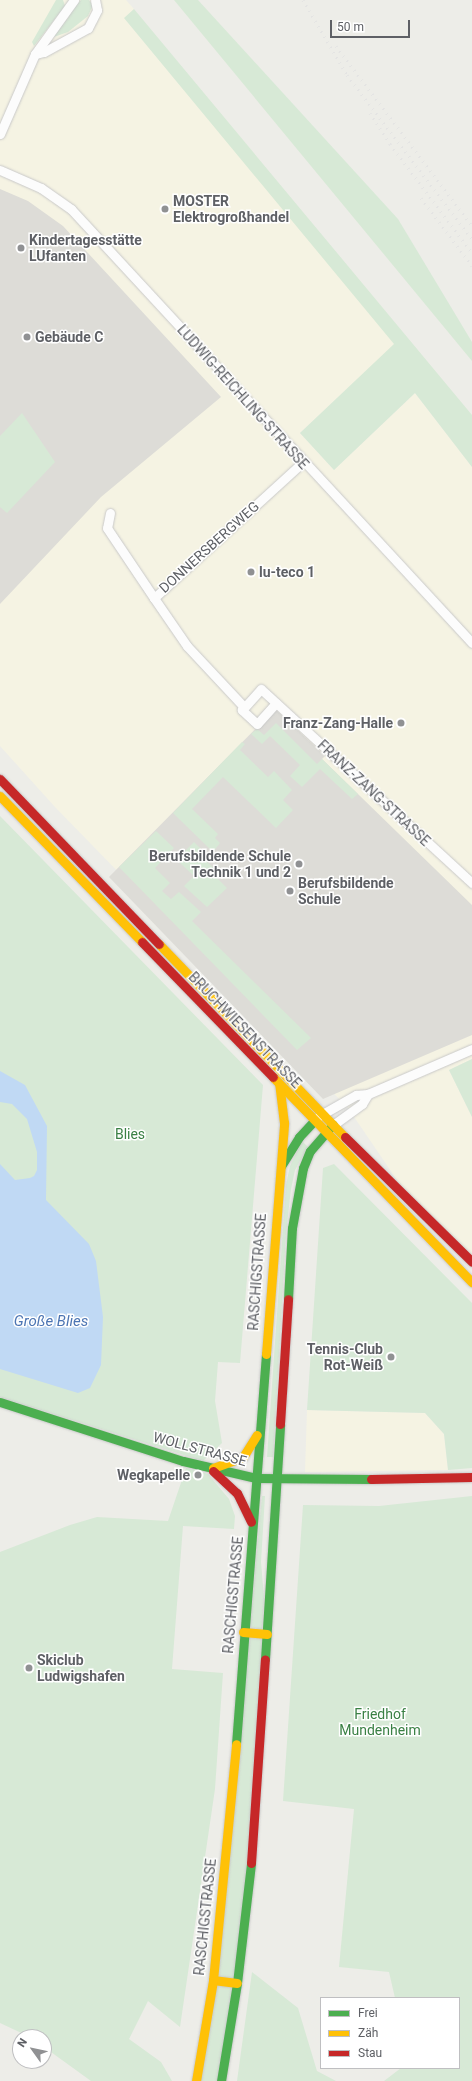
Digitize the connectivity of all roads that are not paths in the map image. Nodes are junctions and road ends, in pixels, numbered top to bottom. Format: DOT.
graph roads {
  1 [pos="74,0"];
  2 [pos="95,0"];
  3 [pos="35,54"];
  4 [pos="0,134"];
  5 [pos="0,170"];
  6 [pos="302,462"];
  7 [pos="110,513"];
  8 [pos="154,598"];
  9 [pos="472,643"];
  10 [pos="276,703"];
  11 [pos="244,707"];
  12 [pos="0,779"];
  13 [pos="0,796"];
  14 [pos="472,883"];
  15 [pos="472,1048"];
  16 [pos="279,1085"];
  17 [pos="368,1094"];
  18 [pos="321,1113"];
  19 [pos="314,1121"];
  20 [pos="332,1125"];
  21 [pos="325,1133"];
  22 [pos="279,1170"];
  23 [pos="472,1262"];
  24 [pos="472,1282"];
  25 [pos="0,1402"];
  26 [pos="260,1429"];
  27 [pos="210,1469"];
  28 [pos="472,1477"];
  29 [pos="256,1478"];
  30 [pos="277,1479"];
  31 [pos="252,1528"];
  32 [pos="244,1632"];
  33 [pos="267,1634"];
  34 [pos="213,1980"];
  35 [pos="237,1983"];
  36 [pos="196,2081"];
  37 [pos="221,2081"];
  1 -- 3 [label="street"];
  2 -- 3 [label="street"];
  3 -- 4 [label="street"];
  5 -- 6 [label="street, LUDWIG-REICHLING-STRASSE"];
  6 -- 8 [label="street, DONNERSBERGWEG"];
  6 -- 9 [label="street, LUDWIG-REICHLING-STRASSE"];
  7 -- 8 [label="street, DONNERSBERGWEG"];
  8 -- 11 [label="street"];
  10 -- 11 [label="street, FRANZ-ZANG-STRASSE"];
  10 -- 11 [label="street"];
  10 -- 14 [label="street, FRANZ-ZANG-STRASSE"];
  12 -- 18 [label="street, BRUCHWIESENSTRASSE"];
  13 -- 16 [label="street, BRUCHWIESENSTRASSE"];
  15 -- 17 [label="street"];
  16 -- 19 [label="street, BRUCHWIESENSTRASSE"];
  16 -- 22 [label="street"];
  17 -- 18 [label="street"];
  17 -- 20 [label="street"];
  18 -- 19 [label="street"];
  18 -- 20 [label="street, BRUCHWIESENSTRASSE"];
  19 -- 21 [label="street, BRUCHWIESENSTRASSE"];
  19 -- 22 [label="street, RASCHIGSTRASSE"];
  20 -- 21 [label="street"];
  20 -- 23 [label="street, BRUCHWIESENSTRASSE"];
  21 -- 24 [label="street, BRUCHWIESENSTRASSE"];
  21 -- 30 [label="street"];
  22 -- 26 [label="street, RASCHIGSTRASSE"];
  25 -- 27 [label="street, WOLLSTRASSE"];
  26 -- 27 [label="street"];
  26 -- 29 [label="street, RASCHIGSTRASSE"];
  27 -- 29 [label="street, WOLLSTRASSE"];
  27 -- 31 [label="street"];
  28 -- 30 [label="street, WOLLSTRASSE"];
  29 -- 30 [label="street, WOLLSTRASSE"];
  29 -- 31 [label="street, RASCHIGSTRASSE"];
  30 -- 33 [label="street"];
  31 -- 32 [label="street, RASCHIGSTRASSE"];
  32 -- 33 [label="street"];
  32 -- 34 [label="street, RASCHIGSTRASSE"];
  33 -- 35 [label="street"];
  34 -- 35 [label="street"];
  34 -- 36 [label="street, RASCHIGSTRASSE"];
  35 -- 37 [label="street"];
}
